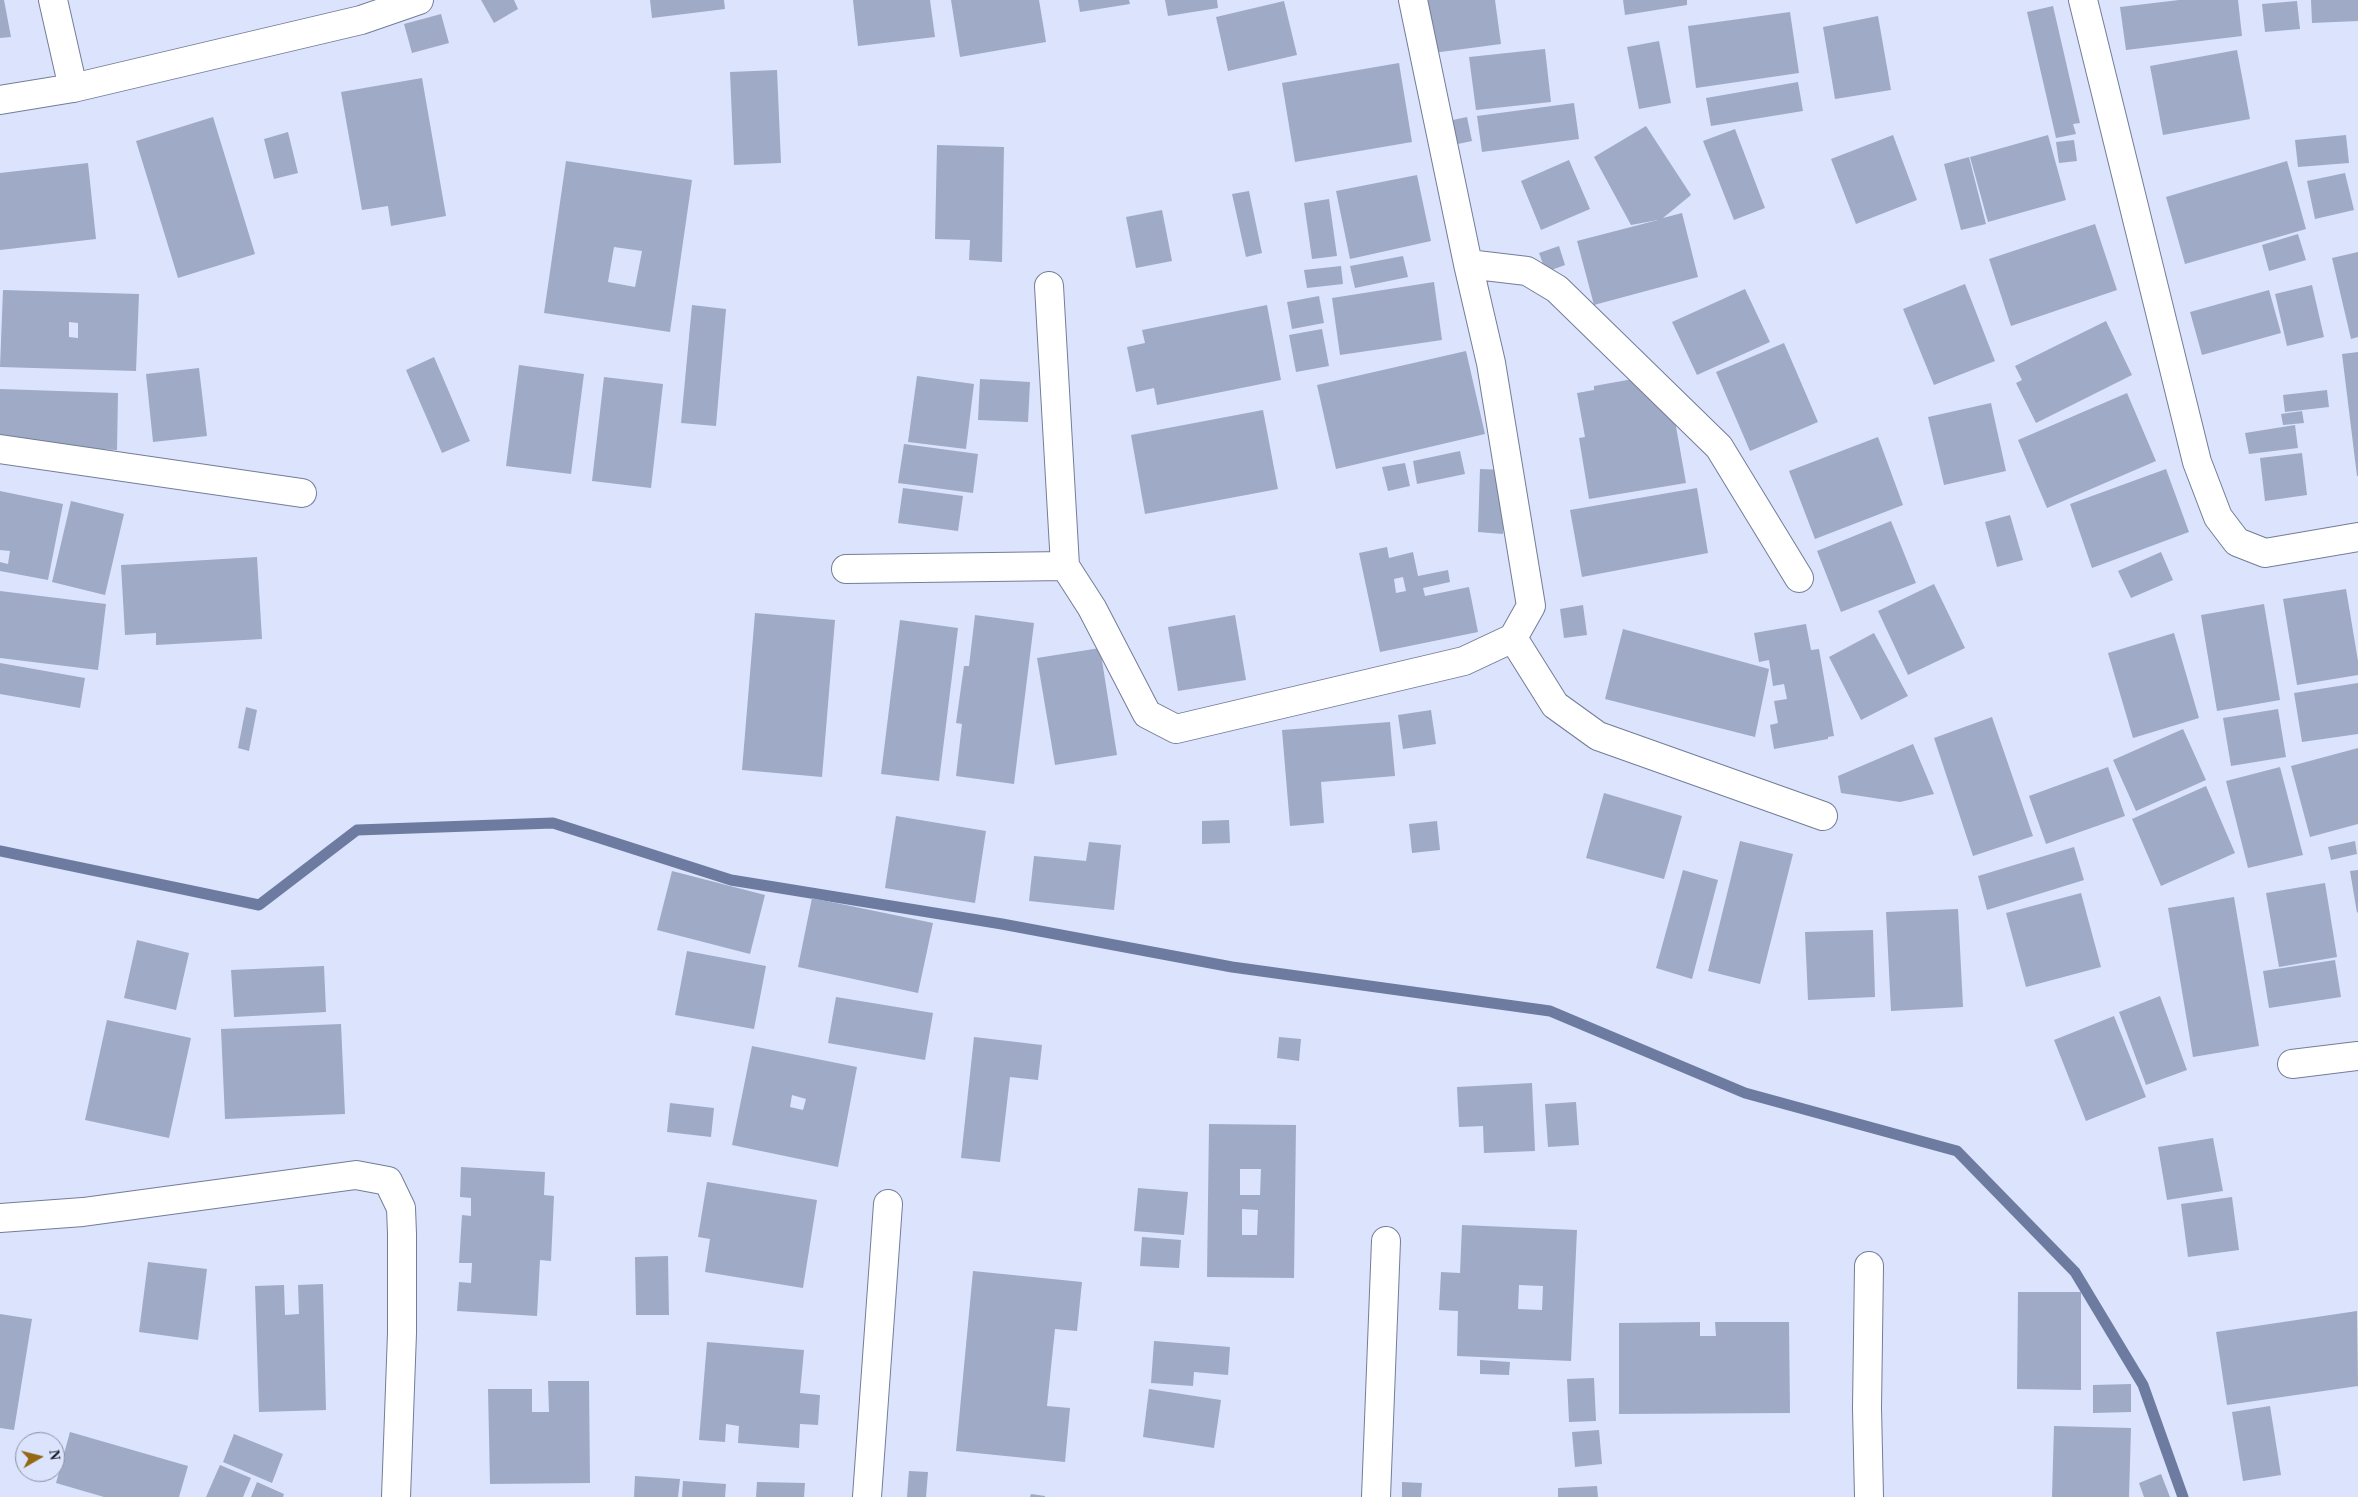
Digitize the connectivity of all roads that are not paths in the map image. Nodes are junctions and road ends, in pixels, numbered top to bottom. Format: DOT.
graph roads {
  1 [pos="53,0"];
  2 [pos="419,0"];
  3 [pos="1413,0"];
  4 [pos="2083,0"];
  5 [pos="73,88"];
  6 [pos="0,100"];
  7 [pos="1468,264"];
  8 [pos="1049,286"];
  9 [pos="0,449"];
  10 [pos="302,493"];
  11 [pos="2358,537"];
  12 [pos="1065,566"];
  13 [pos="846,569"];
  14 [pos="1799,578"];
  15 [pos="1513,638"];
  16 [pos="1823,816"];
  17 [pos="2358,1056"];
  18 [pos="2292,1064"];
  19 [pos="888,1204"];
  20 [pos="0,1218"];
  21 [pos="1386,1241"];
  22 [pos="1869,1266"];
  23 [pos="396,1497"];
  24 [pos="867,1497"];
  25 [pos="1376,1497"];
  26 [pos="1869,1497"];
  1 -- 5 [label="street"];
  2 -- 5 [label="street"];
  3 -- 7 [label="street"];
  4 -- 11 [label="street"];
  5 -- 6 [label="street"];
  7 -- 14 [label="street"];
  7 -- 15 [label="street"];
  8 -- 12 [label="street"];
  9 -- 10 [label="street"];
  12 -- 13 [label="street"];
  12 -- 15 [label="street"];
  15 -- 16 [label="street"];
  17 -- 18 [label="street"];
  19 -- 24 [label="street"];
  20 -- 23 [label="street"];
  21 -- 25 [label="street"];
  22 -- 26 [label="street"];
}
